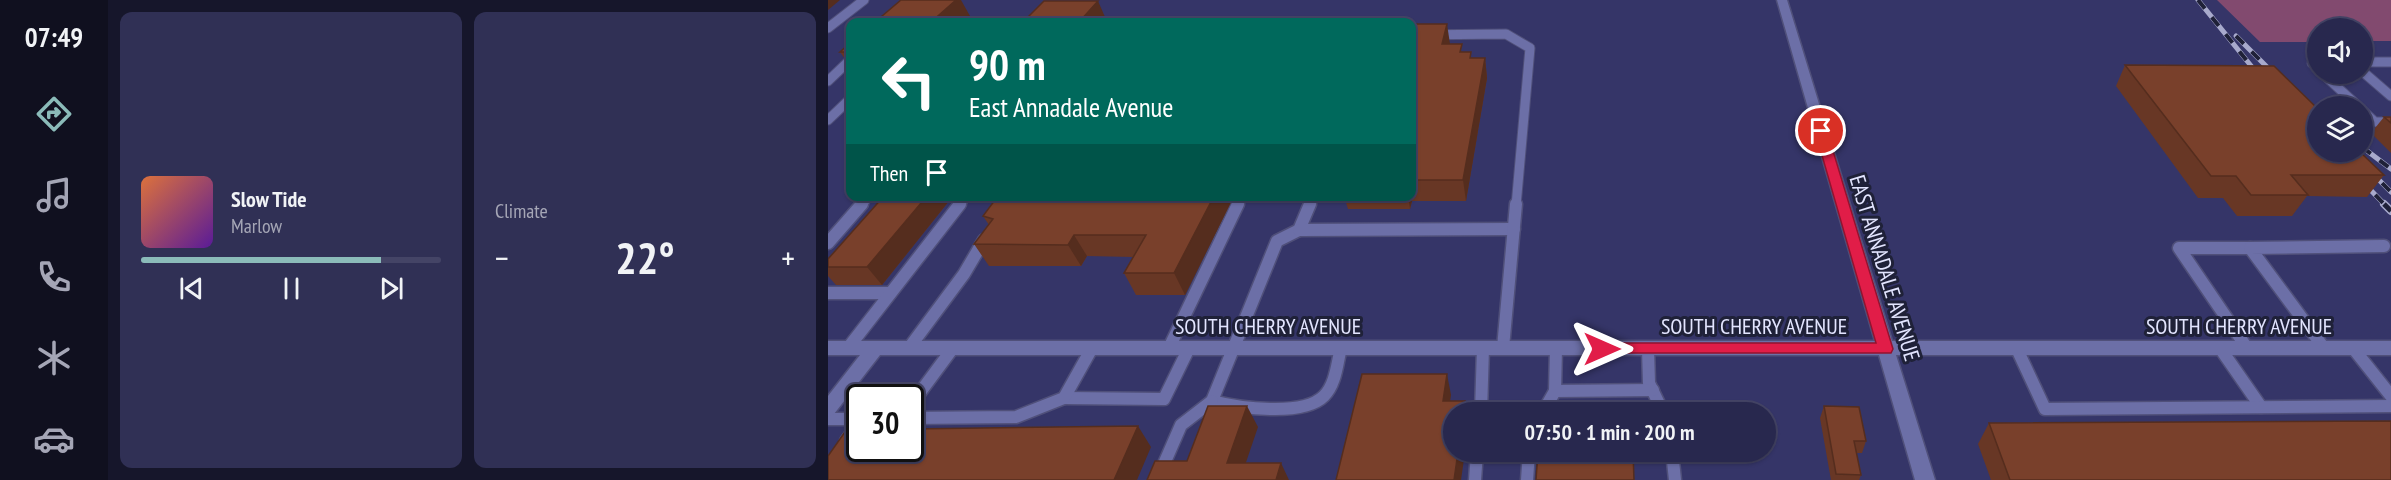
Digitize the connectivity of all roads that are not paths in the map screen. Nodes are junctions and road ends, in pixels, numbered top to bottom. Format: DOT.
graph roads {
  1 [pos="864,0"];
  2 [pos="1782,0"];
  3 [pos="828,28"];
  4 [pos="1416,35"];
  5 [pos="2373,62"];
  6 [pos="2391,62"];
  7 [pos="846,64"];
  8 [pos="2373,80"];
  9 [pos="828,81"];
  10 [pos="2334,84"];
  11 [pos="2347,96"];
  12 [pos="2391,96"];
  13 [pos="846,103"];
  14 [pos="828,120"];
  15 [pos="2373,120"];
  16 [pos="2391,122"];
  17 [pos="865,201"];
  18 [pos="962,201"];
  19 [pos="1240,201"];
  20 [pos="1311,201"];
  21 [pos="992,229"];
  22 [pos="1514,229"];
  23 [pos="1299,230"];
  24 [pos="828,243"];
  25 [pos="2384,246"];
  26 [pos="2250,248"];
  27 [pos="828,293"];
  28 [pos="890,293"];
  29 [pos="828,348"];
  30 [pos="848,348"];
  31 [pos="875,348"];
  32 [pos="909,348"];
  33 [pos="952,348"];
  34 [pos="1092,348"];
  35 [pos="1169,348"];
  36 [pos="1189,348"];
  37 [pos="1233,348"];
  38 [pos="1341,348"];
  39 [pos="1483,348"];
  40 [pos="1503,348"];
  41 [pos="1556,348"];
  42 [pos="2220,348"];
  43 [pos="2247,348"];
  44 [pos="2324,348"];
  45 [pos="2354,348"];
  46 [pos="2391,348"];
  47 [pos="1648,349"];
  48 [pos="1886,349"];
  49 [pos="2017,349"];
  50 [pos="924,387"];
  51 [pos="1653,390"];
  52 [pos="1555,391"];
  53 [pos="2391,396"];
  54 [pos="1064,398"];
  55 [pos="1212,401"];
  56 [pos="1481,402"];
  57 [pos="1549,402"];
  58 [pos="1659,402"];
  59 [pos="2391,406"];
  60 [pos="2261,407"];
  61 [pos="828,409"];
  62 [pos="828,418"];
  63 [pos="924,418"];
  64 [pos="846,419"];
  65 [pos="846,441"];
  66 [pos="841,448"];
  67 [pos="1477,462"];
  68 [pos="1528,462"];
  69 [pos="1673,462"];
  70 [pos="1157,480"];
  71 [pos="1475,480"];
  72 [pos="1527,480"];
  73 [pos="1675,480"];
  74 [pos="1924,480"];
  1 -- 3 [label="lane"];
  2 -- 48 [label="street, EAST ANNADALE AVENUE"];
  4 -- 22 [label="lane"];
  5 -- 6 [label="lane"];
  7 -- 9 [label="lane"];
  8 -- 12 [label="lane"];
  10 -- 11 [label="lane"];
  13 -- 14 [label="lane"];
  15 -- 16 [label="lane"];
  17 -- 24 [label="lane"];
  18 -- 28 [label="lane"];
  19 -- 35 [label="lane"];
  20 -- 23 [label="lane"];
  21 -- 32 [label="lane"];
  22 -- 23 [label="lane"];
  22 -- 40 [label="lane"];
  23 -- 37 [label="lane"];
  25 -- 26 [label="lane"];
  26 -- 43 [label="lane"];
  26 -- 44 [label="lane"];
  27 -- 28 [label="lane"];
  28 -- 30 [label="lane"];
  29 -- 30 [label="street, SOUTH CHERRY AVENUE"];
  30 -- 31 [label="street, SOUTH CHERRY AVENUE"];
  31 -- 32 [label="street, SOUTH CHERRY AVENUE"];
  31 -- 61 [label="street"];
  32 -- 33 [label="street, SOUTH CHERRY AVENUE"];
  33 -- 34 [label="street, SOUTH CHERRY AVENUE"];
  33 -- 50 [label="lane"];
  34 -- 35 [label="street, SOUTH CHERRY AVENUE"];
  34 -- 54 [label="lane"];
  35 -- 36 [label="street, SOUTH CHERRY AVENUE"];
  36 -- 37 [label="street, SOUTH CHERRY AVENUE"];
  36 -- 54 [label="lane"];
  37 -- 38 [label="street, SOUTH CHERRY AVENUE"];
  37 -- 55 [label="lane"];
  38 -- 39 [label="street, SOUTH CHERRY AVENUE"];
  38 -- 55 [label="lane"];
  39 -- 40 [label="street, SOUTH CHERRY AVENUE"];
  39 -- 56 [label="lane"];
  40 -- 41 [label="street, SOUTH CHERRY AVENUE"];
  41 -- 47 [label="street, SOUTH CHERRY AVENUE"];
  41 -- 52 [label="lane"];
  42 -- 43 [label="street, SOUTH CHERRY AVENUE"];
  42 -- 49 [label="street, SOUTH CHERRY AVENUE"];
  42 -- 60 [label="lane"];
  43 -- 44 [label="street, SOUTH CHERRY AVENUE"];
  44 -- 45 [label="street, SOUTH CHERRY AVENUE"];
  45 -- 46 [label="street, SOUTH CHERRY AVENUE"];
  45 -- 53 [label="lane"];
  47 -- 48 [label="street, SOUTH CHERRY AVENUE"];
  47 -- 51 [label="lane"];
  48 -- 49 [label="street, SOUTH CHERRY AVENUE"];
  48 -- 74 [label="street, EAST ANNADALE AVENUE"];
  49 -- 60 [label="lane"];
  51 -- 52 [label="lane"];
  51 -- 58 [label="lane"];
  52 -- 57 [label="lane"];
  54 -- 63 [label="lane"];
  55 -- 70 [label="lane"];
  59 -- 60 [label="lane"];
  62 -- 64 [label="lane"];
  65 -- 66 [label="lane"];
  67 -- 71 [label="lane"];
  68 -- 72 [label="lane"];
  69 -- 73 [label="lane"];
}
